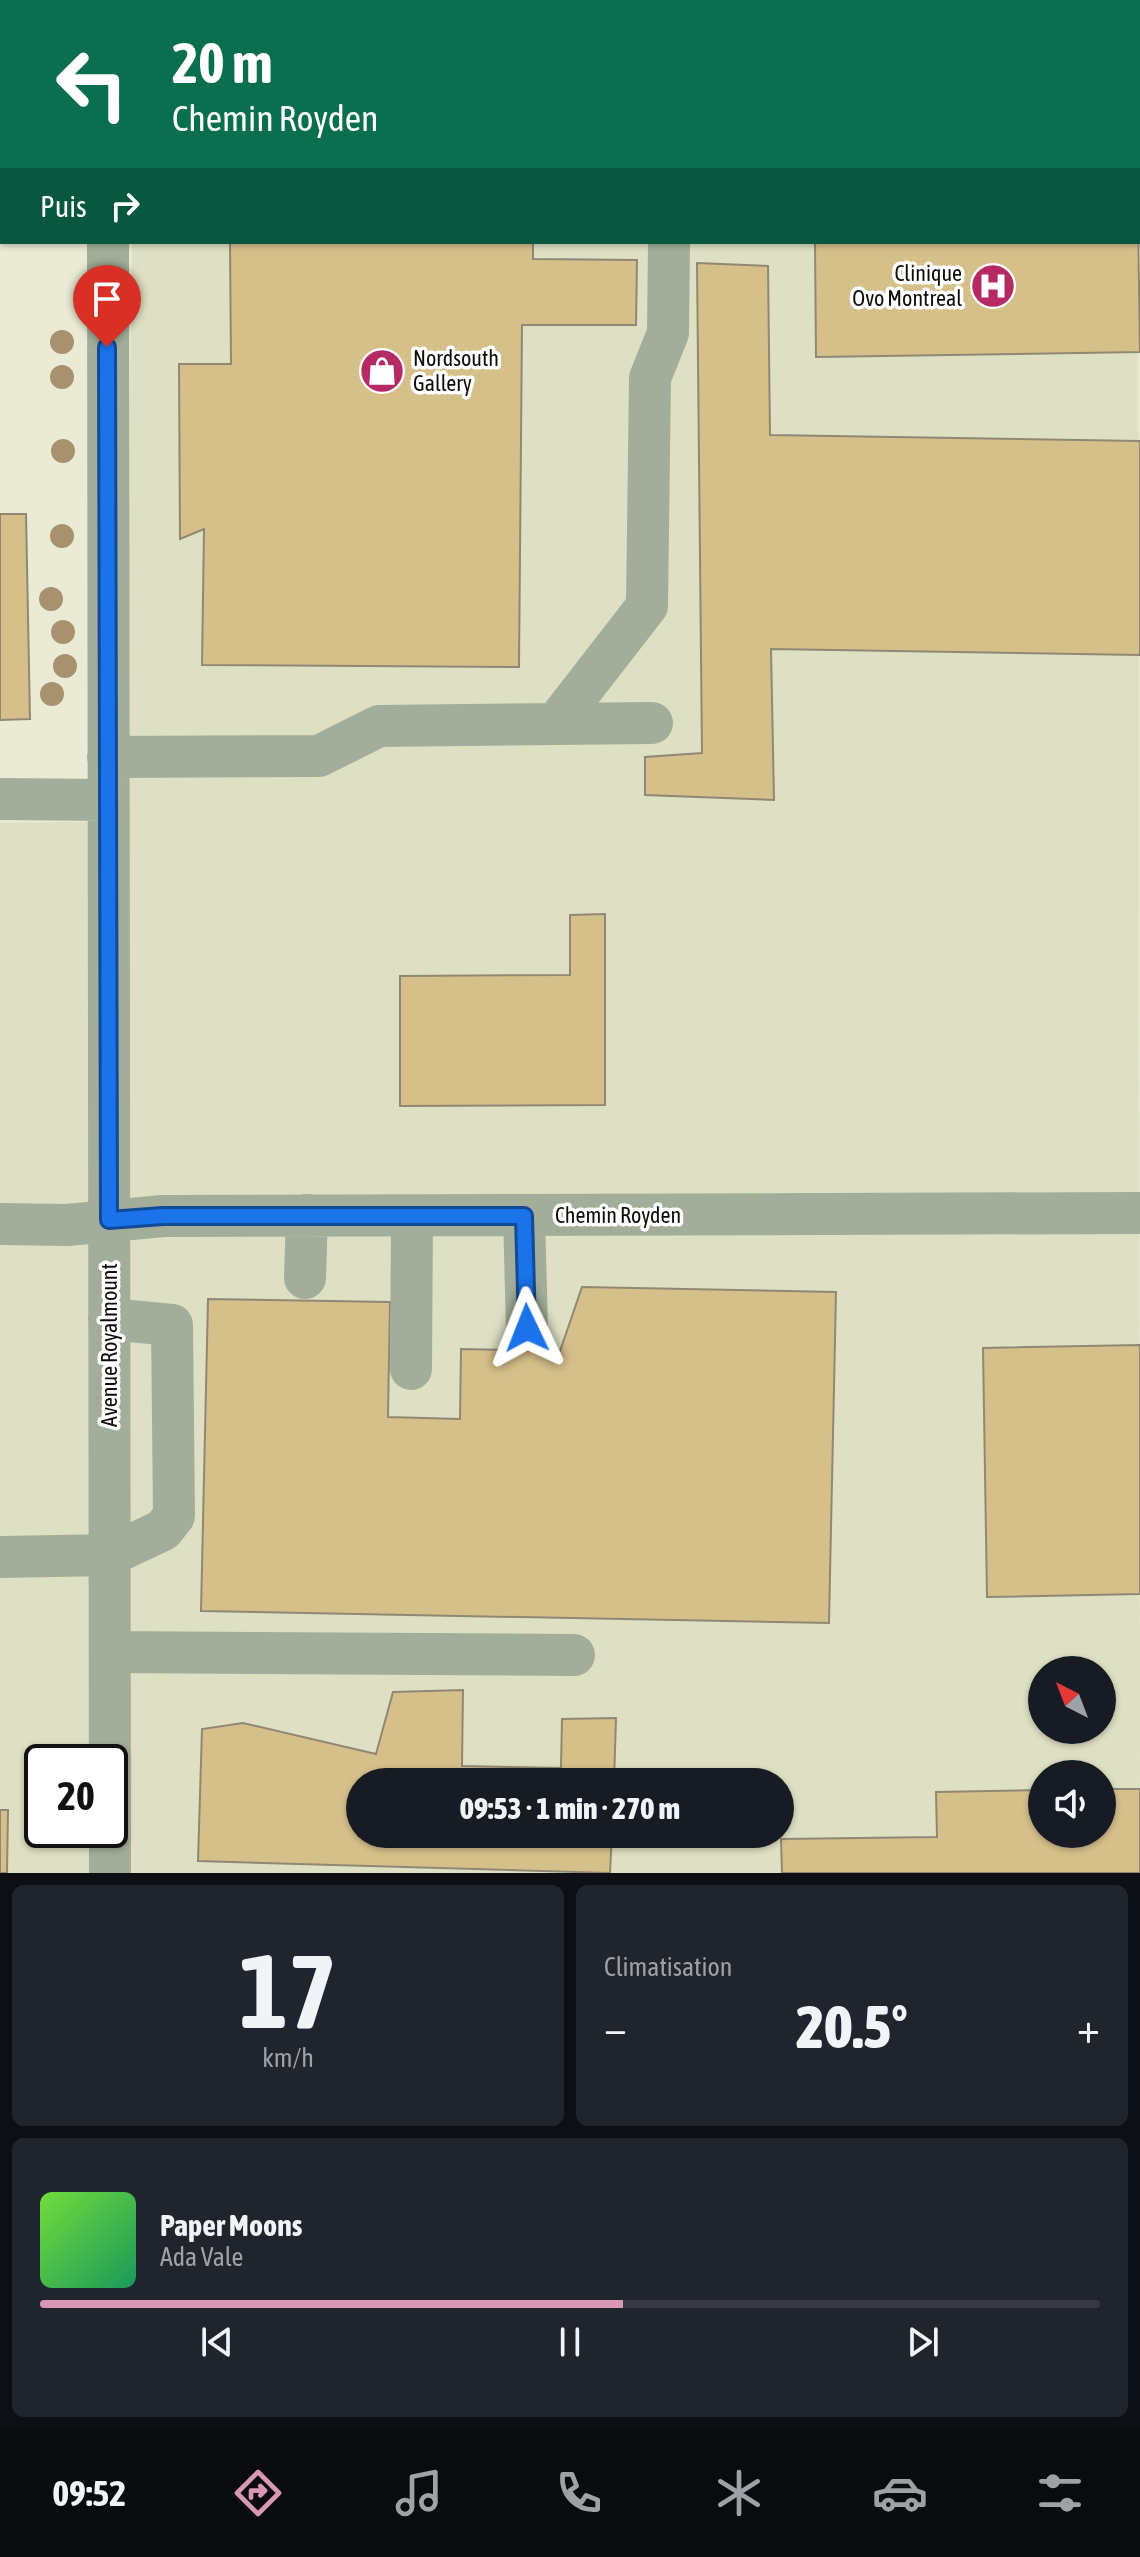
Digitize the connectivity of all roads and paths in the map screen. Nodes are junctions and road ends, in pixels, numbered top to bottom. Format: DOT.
graph roads {
  1 [pos="108,244"];
  2 [pos="669,244"];
  3 [pos="557,722"];
  4 [pos="652,723"];
  5 [pos="108,757"];
  6 [pos="4,795"];
  7 [pos="108,800"];
  8 [pos="1140,1213"];
  9 [pos="307,1215"];
  10 [pos="524,1216"];
  11 [pos="412,1217"];
  12 [pos="109,1220"];
  13 [pos="0,1224"];
  14 [pos="305,1278"];
  15 [pos="109,1319"];
  16 [pos="527,1328"];
  17 [pos="411,1369"];
  18 [pos="110,1555"];
  19 [pos="0,1557"];
  20 [pos="111,1652"];
  21 [pos="574,1655"];
  22 [pos="110,1873"];
  1 -- 5 [label="street, Avenue Royalmount"];
  2 -- 3 [label="street"];
  3 -- 4 [label="street"];
  3 -- 5 [label="street"];
  5 -- 7 [label="street, Avenue Royalmount"];
  6 -- 7 [label="street"];
  7 -- 12 [label="street, Avenue Royalmount"];
  8 -- 10 [label="street, Chemin Royden"];
  9 -- 11 [label="street, Chemin Royden"];
  9 -- 12 [label="street, Chemin Royden"];
  9 -- 14 [label="street"];
  10 -- 11 [label="street, Chemin Royden"];
  10 -- 16 [label="street"];
  11 -- 17 [label="street"];
  12 -- 13 [label="street, Chemin Royden"];
  12 -- 15 [label="street, Avenue Royalmount"];
  15 -- 18 [label="street, Avenue Royalmount"];
  15 -- 18 [label="street"];
  18 -- 19 [label="street"];
  18 -- 20 [label="street, Avenue Royalmount"];
  20 -- 21 [label="street"];
  20 -- 22 [label="street, Avenue Royalmount"];
}
